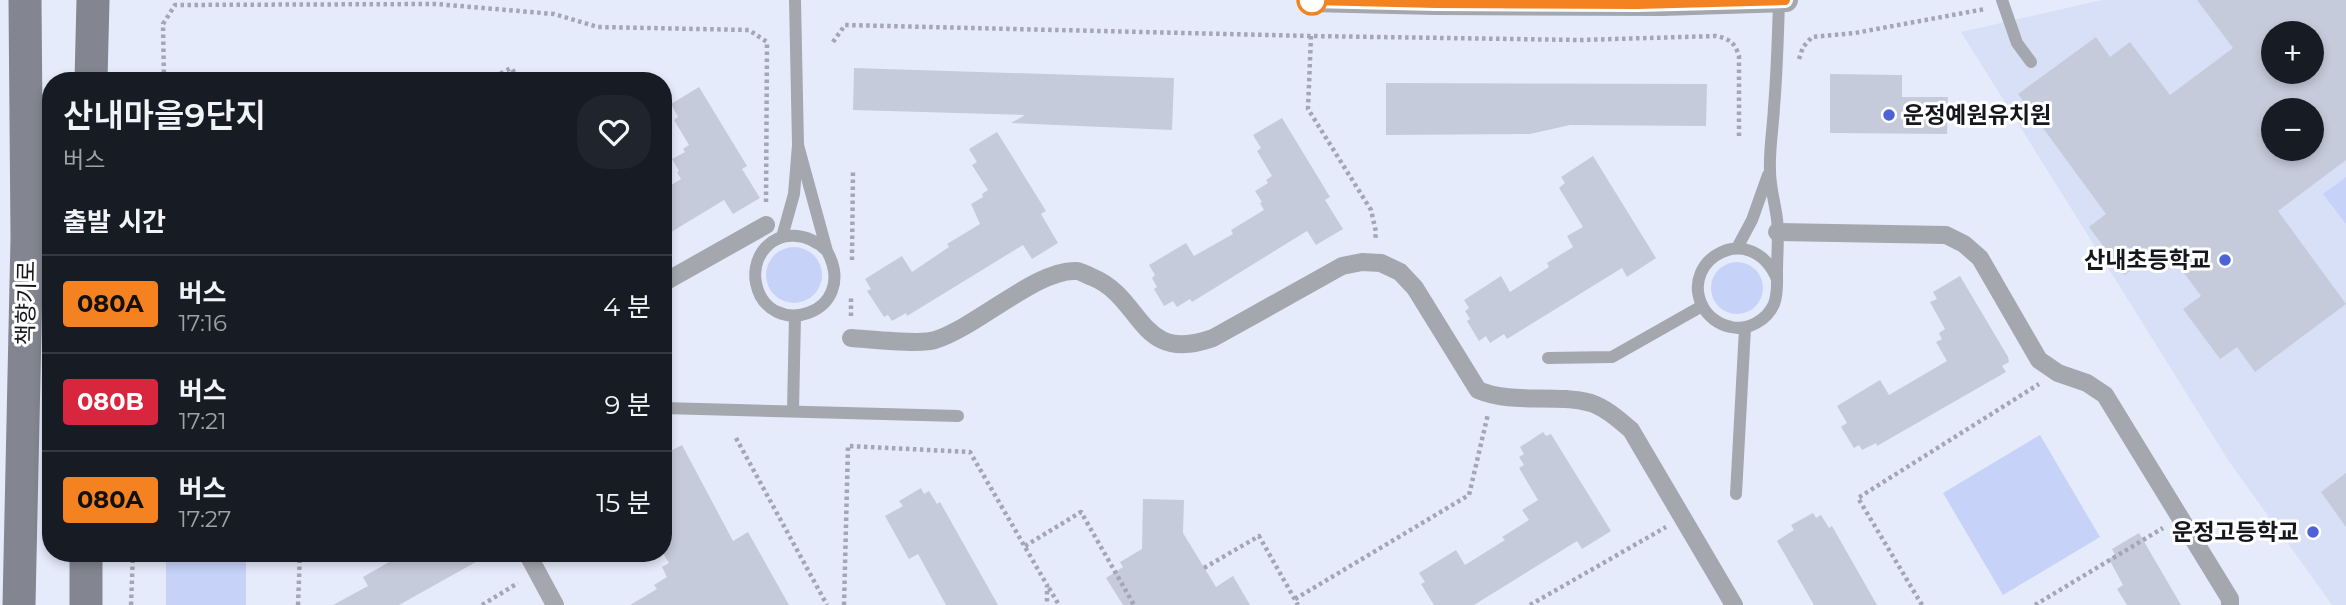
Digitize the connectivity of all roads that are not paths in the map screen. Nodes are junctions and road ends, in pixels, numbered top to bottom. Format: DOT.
graph roads {
  1 [pos="25,0"];
  2 [pos="93,0"];
  3 [pos="795,0"];
  4 [pos="1310,0"];
  5 [pos="1779,0"];
  6 [pos="1786,0"];
  7 [pos="2001,0"];
  8 [pos="2031,62"];
  9 [pos="91,72"];
  10 [pos="798,145"];
  11 [pos="1770,171"];
  12 [pos="766,225"];
  13 [pos="1777,232"];
  14 [pos="782,237"];
  15 [pos="1737,248"];
  16 [pos="827,251"];
  17 [pos="672,278"];
  18 [pos="1777,279"];
  19 [pos="1702,306"];
  20 [pos="795,316"];
  21 [pos="1745,328"];
  22 [pos="851,338"];
  23 [pos="1548,358"];
  24 [pos="672,408"];
  25 [pos="793,411"];
  26 [pos="958,416"];
  27 [pos="1736,494"];
  28 [pos="86,562"];
  29 [pos="532,562"];
  30 [pos="19,605"];
  31 [pos="86,605"];
  32 [pos="555,605"];
  33 [pos="1734,605"];
  34 [pos="2230,605"];
  1 -- 30 [label="main road, 책향기로"];
  2 -- 9 [label="main road"];
  3 -- 10 [label="lane"];
  4 -- 5 [label="street"];
  5 -- 6 [label="street"];
  5 -- 11 [label="lane"];
  7 -- 8 [label="lane"];
  10 -- 14 [label="lane"];
  10 -- 16 [label="lane"];
  11 -- 13 [label="lane"];
  11 -- 15 [label="lane"];
  12 -- 17 [label="street"];
  13 -- 18 [label="lane"];
  13 -- 34 [label="street"];
  14 -- 16 [label="lane"];
  14 -- 20 [label="lane"];
  15 -- 18 [label="lane"];
  15 -- 19 [label="lane"];
  16 -- 20 [label="lane"];
  18 -- 21 [label="lane"];
  19 -- 21 [label="lane"];
  19 -- 23 [label="lane"];
  20 -- 25 [label="lane"];
  21 -- 27 [label="lane"];
  22 -- 33 [label="street"];
  24 -- 25 [label="lane"];
  25 -- 26 [label="lane"];
  28 -- 31 [label="main road"];
  29 -- 32 [label="street"];
}
